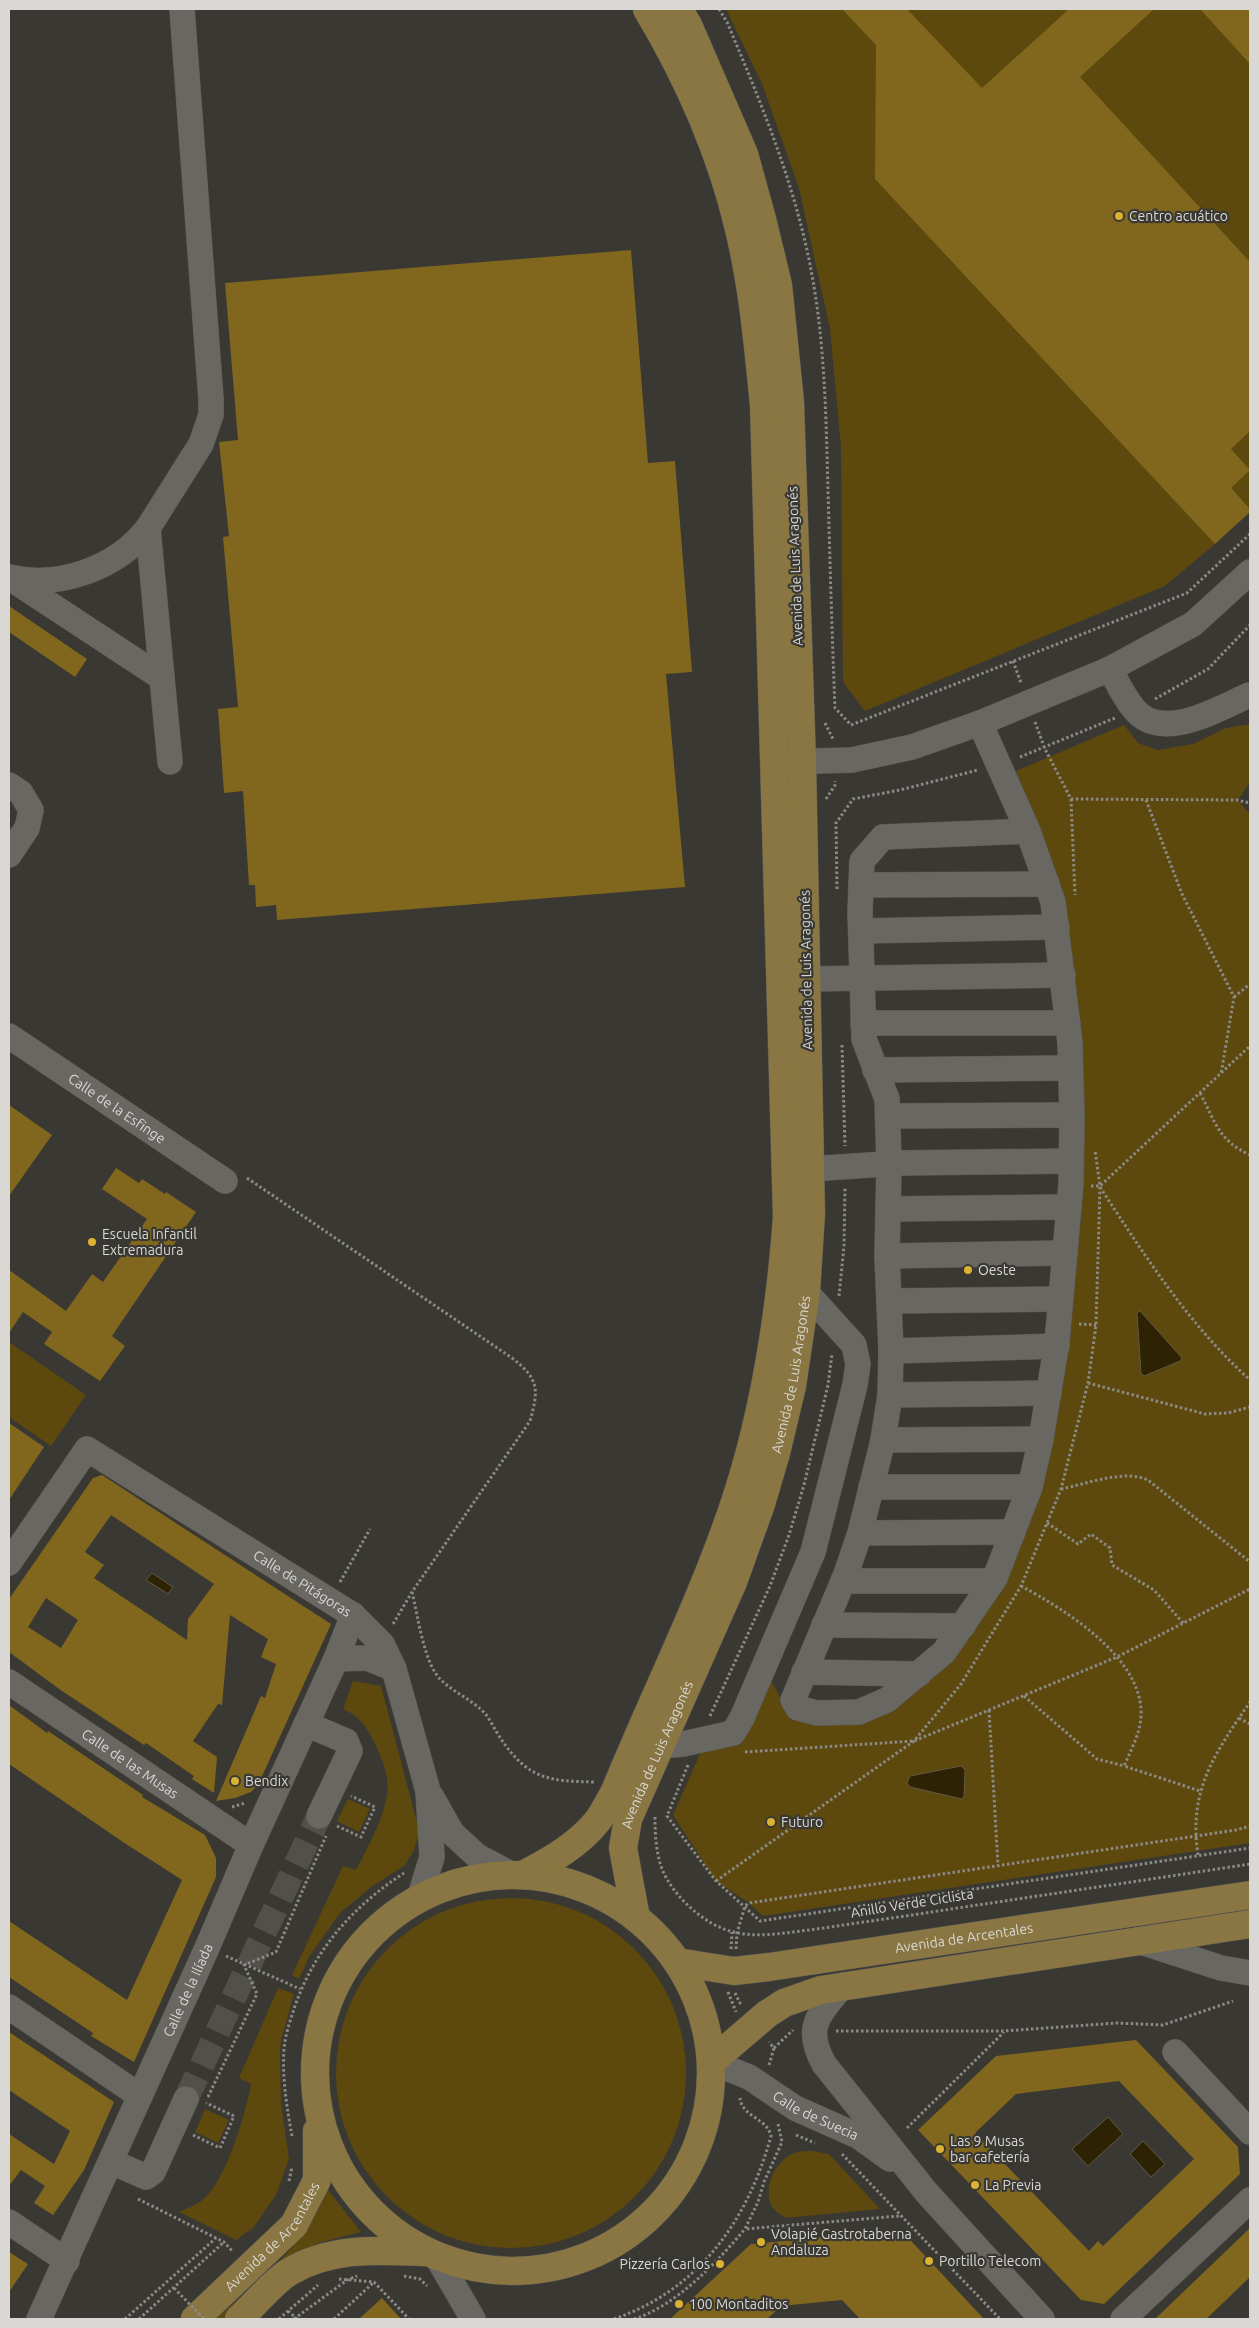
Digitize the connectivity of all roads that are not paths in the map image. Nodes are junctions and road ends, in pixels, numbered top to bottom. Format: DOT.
graph roads {
  1 [pos="182,9"];
  2 [pos="646,9"];
  3 [pos="678,9"];
  4 [pos="148,528"];
  5 [pos="1250,572"];
  6 [pos="9,578"];
  7 [pos="1110,668"];
  8 [pos="162,678"];
  9 [pos="1249,695"];
  10 [pos="980,723"];
  11 [pos="802,761"];
  12 [pos="170,762"];
  13 [pos="773,763"];
  14 [pos="9,785"];
  15 [pos="1028,831"];
  16 [pos="9,855"];
  17 [pos="1047,884"];
  18 [pos="861,885"];
  19 [pos="1057,927"];
  20 [pos="861,931"];
  21 [pos="1063,975"];
  22 [pos="862,978"];
  23 [pos="806,979"];
  24 [pos="863,1023"];
  25 [pos="1068,1023"];
  26 [pos="9,1036"];
  27 [pos="1070,1068"];
  28 [pos="875,1070"];
  29 [pos="1072,1115"];
  30 [pos="888,1116"];
  31 [pos="1072,1161"];
  32 [pos="889,1164"];
  33 [pos="810,1169"];
  34 [pos="226,1181"];
  35 [pos="1069,1208"];
  36 [pos="888,1209"];
  37 [pos="1065,1253"];
  38 [pos="887,1256"];
  39 [pos="806,1292"];
  40 [pos="1061,1300"];
  41 [pos="889,1301"];
  42 [pos="1057,1346"];
  43 [pos="892,1351"];
  44 [pos="1049,1393"];
  45 [pos="890,1395"];
  46 [pos="1041,1439"];
  47 [pos="883,1440"];
  48 [pos="871,1487"];
  49 [pos="1030,1487"];
  50 [pos="1013,1532"];
  51 [pos="860,1533"];
  52 [pos="9,1563"];
  53 [pos="843,1581"];
  54 [pos="993,1581"];
  55 [pos="353,1615"];
  56 [pos="824,1625"];
  57 [pos="963,1626"];
  58 [pos="336,1659"];
  59 [pos="394,1669"];
  60 [pos="804,1672"];
  61 [pos="919,1674"];
  62 [pos="9,1682"];
  63 [pos="306,1724"];
  64 [pos="661,1746"];
  65 [pos="428,1791"];
  66 [pos="326,1825"];
  67 [pos="251,1845"];
  68 [pos="518,1875"];
  69 [pos="1250,1895"];
  70 [pos="419,1899"];
  71 [pos="636,1918"];
  72 [pos="1250,1924"];
  73 [pos="1138,1941"];
  74 [pos="677,1962"];
  75 [pos="1250,1973"];
  76 [pos="843,1985"];
  77 [pos="9,2007"];
  78 [pos="1175,2052"];
  79 [pos="711,2062"];
  80 [pos="140,2096"];
  81 [pos="198,2104"];
  82 [pos="317,2109"];
  83 [pos="1250,2132"];
  84 [pos="112,2162"];
  85 [pos="914,2176"];
  86 [pos="1250,2200"];
  87 [pos="9,2222"];
  88 [pos="431,2254"];
  89 [pos="66,2261"];
  90 [pos="39,2319"];
  91 [pos="195,2319"];
  92 [pos="239,2319"];
  93 [pos="473,2319"];
  94 [pos="1042,2319"];
  95 [pos="1123,2319"];
  1 -- 4 [label="street"];
  2 -- 13 [label="main road, Avenida de Luis Aragonés"];
  3 -- 11 [label="main road, Avenida de Luis Aragonés"];
  4 -- 6 [label="street"];
  4 -- 8 [label="street"];
  5 -- 7 [label="street"];
  6 -- 8 [label="street"];
  7 -- 9 [label="street"];
  7 -- 10 [label="street"];
  8 -- 12 [label="street"];
  10 -- 11 [label="street"];
  10 -- 15 [label="street"];
  11 -- 13 [label="street"];
  11 -- 23 [label="main road, Avenida de Luis Aragonés"];
  13 -- 68 [label="main road, Avenida de Luis Aragonés"];
  14 -- 16 [label="street"];
  15 -- 17 [label="street"];
  15 -- 18 [label="street"];
  17 -- 18 [label="street"];
  17 -- 19 [label="street"];
  18 -- 20 [label="street"];
  19 -- 20 [label="street"];
  19 -- 21 [label="street"];
  20 -- 22 [label="street"];
  21 -- 22 [label="street"];
  21 -- 25 [label="street"];
  22 -- 23 [label="street"];
  22 -- 24 [label="street"];
  23 -- 33 [label="main road, Avenida de Luis Aragonés"];
  24 -- 25 [label="street"];
  24 -- 28 [label="street"];
  25 -- 27 [label="street"];
  26 -- 34 [label="street, Calle de la Esfinge"];
  27 -- 28 [label="street"];
  27 -- 29 [label="street"];
  28 -- 30 [label="street"];
  29 -- 30 [label="street"];
  29 -- 31 [label="street"];
  30 -- 32 [label="street"];
  31 -- 32 [label="street"];
  31 -- 35 [label="street"];
  32 -- 33 [label="street"];
  32 -- 36 [label="street"];
  33 -- 39 [label="main road, Avenida de Luis Aragonés"];
  35 -- 36 [label="street"];
  35 -- 37 [label="street"];
  36 -- 38 [label="street"];
  37 -- 38 [label="street"];
  37 -- 40 [label="street"];
  38 -- 41 [label="street"];
  39 -- 64 [label="main road, Avenida de Luis Aragonés"];
  39 -- 64 [label="street"];
  40 -- 41 [label="street"];
  40 -- 42 [label="street"];
  41 -- 43 [label="street"];
  42 -- 43 [label="street"];
  42 -- 44 [label="street"];
  43 -- 45 [label="street"];
  44 -- 45 [label="street"];
  44 -- 46 [label="street"];
  45 -- 47 [label="street"];
  46 -- 47 [label="street"];
  46 -- 49 [label="street"];
  47 -- 48 [label="street"];
  48 -- 49 [label="street"];
  48 -- 51 [label="street"];
  49 -- 50 [label="street"];
  50 -- 51 [label="street"];
  50 -- 54 [label="street"];
  51 -- 53 [label="street"];
  52 -- 55 [label="street, Calle de Pitágoras"];
  53 -- 54 [label="street"];
  53 -- 56 [label="street"];
  54 -- 57 [label="street"];
  55 -- 58 [label="street, Calle de la Ilíada"];
  55 -- 59 [label="street, Calle de Pitágoras"];
  56 -- 57 [label="street"];
  56 -- 60 [label="street"];
  57 -- 61 [label="street"];
  58 -- 59 [label="street"];
  58 -- 63 [label="street, Calle de la Ilíada"];
  59 -- 65 [label="street, Calle de Pitágoras"];
  60 -- 61 [label="street"];
  60 -- 61 [label="street"];
  62 -- 67 [label="street, Calle de las Musas"];
  63 -- 66 [label="street"];
  63 -- 67 [label="street, Calle de la Ilíada"];
  64 -- 71 [label="main road, Avenida de Luis Aragonés"];
  65 -- 68 [label="street, Calle de Pitágoras"];
  65 -- 70 [label="street, Calle de Pitágoras"];
  67 -- 80 [label="street, Calle de la Ilíada"];
  68 -- 70 [label="main road"];
  68 -- 71 [label="main road"];
  69 -- 74 [label="main road, Avenida de Arcentales"];
  70 -- 82 [label="main road"];
  71 -- 74 [label="main road"];
  72 -- 73 [label="main road, Avenida de Arcentales"];
  73 -- 75 [label="street"];
  73 -- 76 [label="main road, Avenida de Arcentales"];
  74 -- 79 [label="main road"];
  76 -- 79 [label="main road, Avenida de Arcentales"];
  76 -- 85 [label="street, Calle de Suecia"];
  77 -- 80 [label="street"];
  78 -- 83 [label="street"];
  79 -- 85 [label="street, Calle de Suecia"];
  79 -- 88 [label="main road"];
  80 -- 84 [label="street, Calle de la Ilíada"];
  81 -- 84 [label="street"];
  82 -- 88 [label="main road"];
  82 -- 91 [label="main road, Avenida de Arcentales"];
  84 -- 89 [label="street, Calle de la Ilíada"];
  85 -- 94 [label="street, Calle de Suecia"];
  86 -- 95 [label="street"];
  87 -- 89 [label="street"];
  88 -- 92 [label="main road"];
  88 -- 93 [label="street"];
  89 -- 90 [label="street, Calle de la Ilíada"];
}
